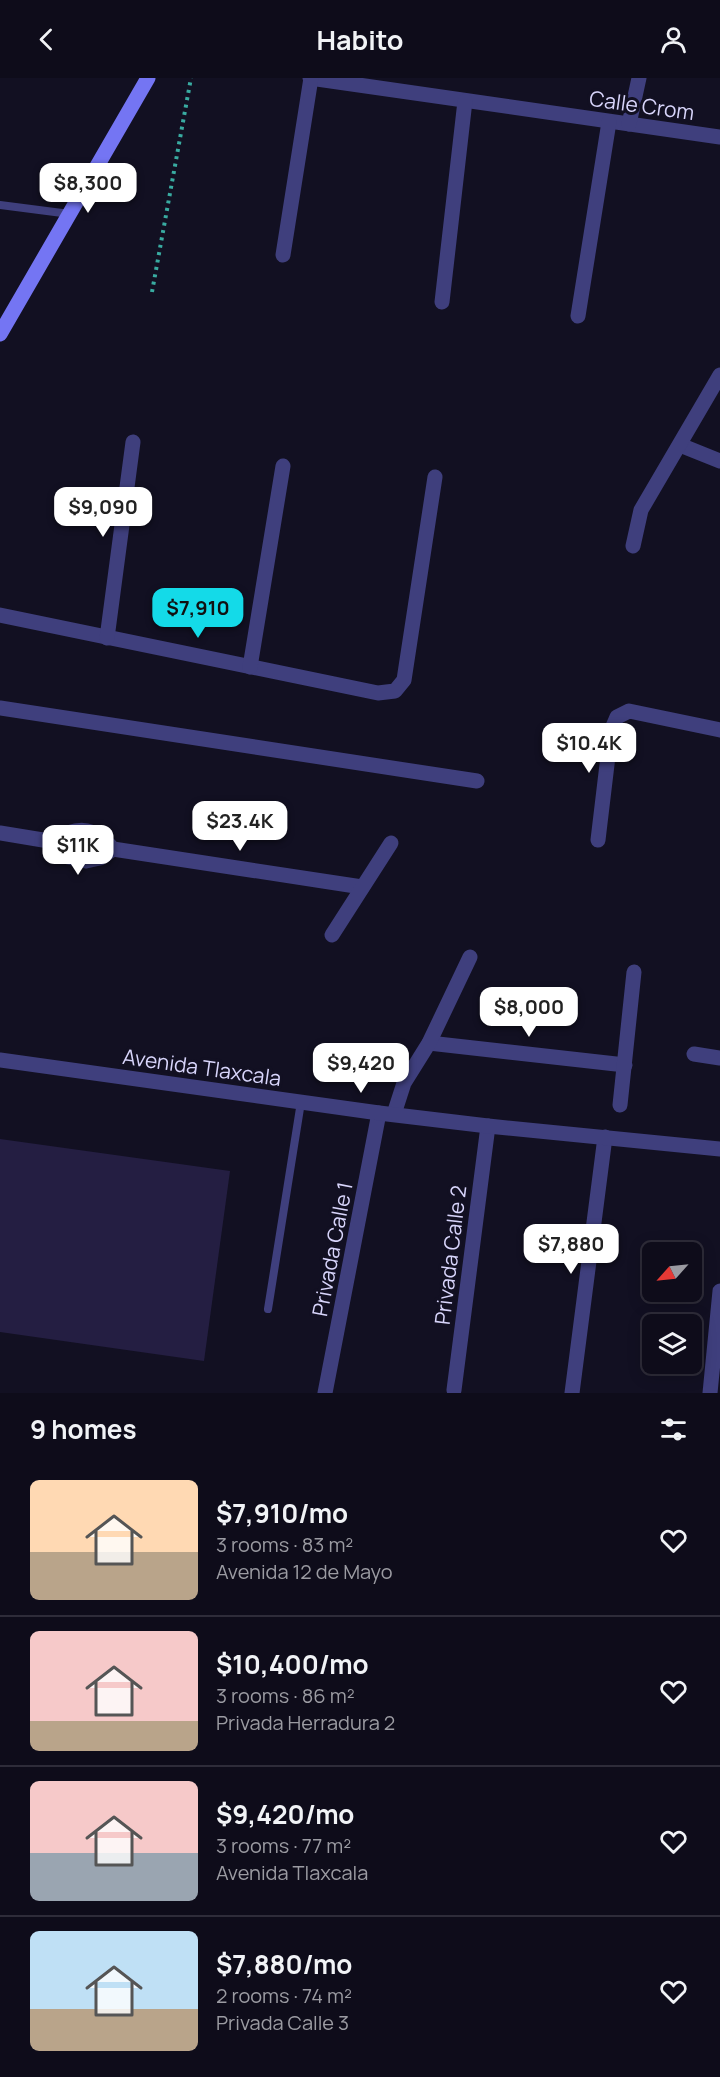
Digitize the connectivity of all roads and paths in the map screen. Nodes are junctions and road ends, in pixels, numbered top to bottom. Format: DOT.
graph roads {
  1 [pos="148,78"];
  2 [pos="191,78"];
  3 [pos="310,78"];
  4 [pos="639,78"];
  5 [pos="465,101"];
  6 [pos="609,122"];
  7 [pos="629,124"];
  8 [pos="720,137"];
  9 [pos="0,205"];
  10 [pos="70,214"];
  11 [pos="283,255"];
  12 [pos="152,292"];
  13 [pos="442,302"];
  14 [pos="578,316"];
  15 [pos="0,332"];
  16 [pos="720,375"];
  17 [pos="133,442"];
  18 [pos="680,445"];
  19 [pos="720,461"];
  20 [pos="283,466"];
  21 [pos="435,477"];
  22 [pos="633,546"];
  23 [pos="0,615"];
  24 [pos="106,638"];
  25 [pos="250,667"];
  26 [pos="0,708"];
  27 [pos="720,730"];
  28 [pos="477,781"];
  29 [pos="0,832"];
  30 [pos="598,840"];
  31 [pos="49,841"];
  32 [pos="391,843"];
  33 [pos="113,849"];
  34 [pos="362,887"];
  35 [pos="332,935"];
  36 [pos="470,957"];
  37 [pos="634,972"];
  38 [pos="429,1043"];
  39 [pos="694,1054"];
  40 [pos="720,1058"];
  41 [pos="0,1060"];
  42 [pos="625,1065"];
  43 [pos="301,1102"];
  44 [pos="620,1105"];
  45 [pos="387,1114"];
  46 [pos="488,1126"];
  47 [pos="605,1137"];
  48 [pos="720,1149"];
  49 [pos="720,1291"];
  50 [pos="268,1309"];
  51 [pos="454,1390"];
  52 [pos="326,1393"];
  53 [pos="572,1393"];
  54 [pos="710,1393"];
  1 -- 10 [label="main road"];
  2 -- 12 [label="path"];
  3 -- 5 [label="street, Calle Crom"];
  3 -- 11 [label="street"];
  4 -- 7 [label="street"];
  5 -- 6 [label="street, Calle Crom"];
  5 -- 13 [label="street"];
  6 -- 7 [label="street, Calle Crom"];
  6 -- 14 [label="street"];
  7 -- 8 [label="street, Calle Crom"];
  9 -- 10 [label="lane"];
  10 -- 15 [label="main road"];
  16 -- 18 [label="street"];
  17 -- 24 [label="street"];
  18 -- 19 [label="street"];
  18 -- 22 [label="street"];
  20 -- 25 [label="street"];
  21 -- 25 [label="street"];
  23 -- 24 [label="street"];
  24 -- 25 [label="street"];
  26 -- 28 [label="street"];
  27 -- 30 [label="street"];
  29 -- 31 [label="street"];
  31 -- 33 [label="street"];
  31 -- 33 [label="street"];
  32 -- 34 [label="street"];
  33 -- 34 [label="street"];
  34 -- 35 [label="street"];
  36 -- 38 [label="street, Privada Calle 1"];
  37 -- 42 [label="street"];
  38 -- 42 [label="street"];
  38 -- 45 [label="street, Privada Calle 1"];
  39 -- 40 [label="street"];
  41 -- 43 [label="street, Avenida Tlaxcala"];
  42 -- 44 [label="street"];
  43 -- 45 [label="street, Avenida Tlaxcala"];
  43 -- 50 [label="lane"];
  45 -- 46 [label="street, Avenida Tlaxcala"];
  45 -- 52 [label="street, Privada Calle 1"];
  46 -- 47 [label="street, Avenida Tlaxcala"];
  46 -- 51 [label="street, Privada Calle 2"];
  47 -- 48 [label="street, Avenida Tlaxcala"];
  47 -- 53 [label="street"];
  49 -- 54 [label="street"];
}
